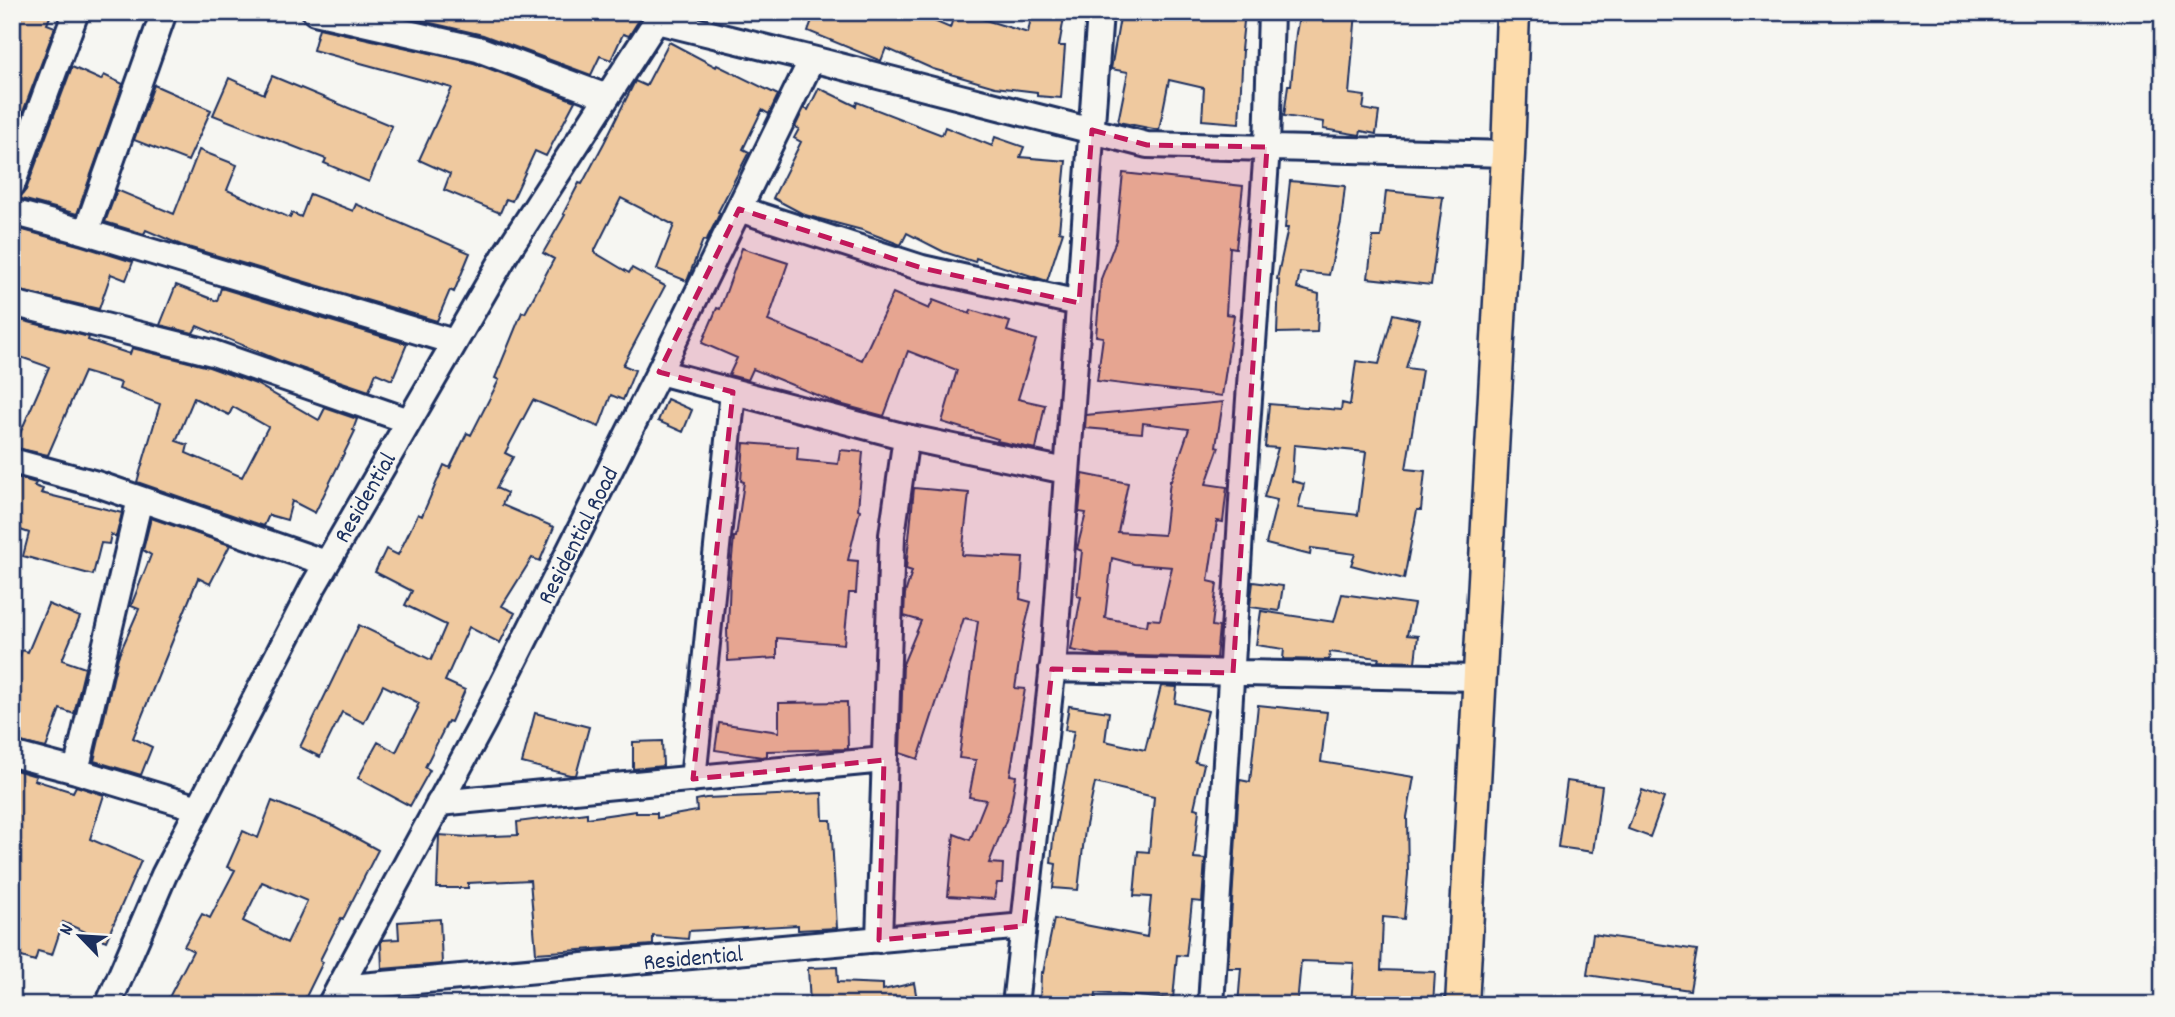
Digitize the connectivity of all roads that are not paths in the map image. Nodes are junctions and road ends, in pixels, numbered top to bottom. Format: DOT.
graph roads {
  1 [pos="76,12"];
  2 [pos="163,12"];
  3 [pos="315,12"];
  4 [pos="1100,12"];
  5 [pos="1271,12"];
  6 [pos="1513,12"];
  7 [pos="659,17"];
  8 [pos="812,59"];
  9 [pos="607,97"];
  10 [pos="1092,130"];
  11 [pos="1267,147"];
  12 [pos="1508,153"];
  13 [pos="12,185"];
  14 [pos="739,209"];
  15 [pos="12,212"];
  16 [pos="86,232"];
  17 [pos="12,303"];
  18 [pos="1079,303"];
  19 [pos="454,342"];
  20 [pos="659,372"];
  21 [pos="733,392"];
  22 [pos="409,421"];
  23 [pos="906,437"];
  24 [pos="12,461"];
  25 [pos="1066,471"];
  26 [pos="140,499"];
  27 [pos="326,563"];
  28 [pos="1052,669"];
  29 [pos="1233,673"];
  30 [pos="1478,678"];
  31 [pos="12,754"];
  32 [pos="884,760"];
  33 [pos="76,771"];
  34 [pos="692,779"];
  35 [pos="439,803"];
  36 [pos="198,808"];
  37 [pos="1024,926"];
  38 [pos="879,940"];
  39 [pos="335,996"];
  40 [pos="108,1005"];
  41 [pos="1015,1005"];
  42 [pos="1211,1005"];
  43 [pos="1462,1005"];
  1 -- 13 [label="street"];
  2 -- 16 [label="street"];
  3 -- 9 [label="street"];
  4 -- 10 [label="street"];
  5 -- 11 [label="street"];
  6 -- 12 [label="main road"];
  7 -- 8 [label="street"];
  7 -- 9 [label="street, Residential"];
  8 -- 10 [label="street"];
  8 -- 14 [label="street, Residential Road"];
  9 -- 19 [label="street, Residential"];
  10 -- 11 [label="street"];
  10 -- 18 [label="street"];
  11 -- 12 [label="street"];
  11 -- 29 [label="street"];
  12 -- 30 [label="main road"];
  14 -- 18 [label="street"];
  14 -- 20 [label="street, Residential Road"];
  15 -- 16 [label="street"];
  16 -- 19 [label="street"];
  17 -- 22 [label="street"];
  18 -- 25 [label="street"];
  19 -- 22 [label="street, Residential"];
  20 -- 21 [label="street"];
  20 -- 35 [label="street, Residential Road"];
  21 -- 23 [label="street"];
  21 -- 34 [label="street"];
  22 -- 27 [label="street, Residential"];
  23 -- 25 [label="street"];
  23 -- 32 [label="street"];
  24 -- 26 [label="street"];
  25 -- 28 [label="street"];
  26 -- 27 [label="street"];
  26 -- 33 [label="street"];
  27 -- 36 [label="street, Residential"];
  28 -- 29 [label="street"];
  28 -- 37 [label="street"];
  29 -- 30 [label="street"];
  29 -- 42 [label="street"];
  30 -- 43 [label="main road"];
  31 -- 33 [label="street"];
  32 -- 34 [label="street"];
  32 -- 38 [label="street"];
  33 -- 36 [label="street"];
  34 -- 35 [label="street"];
  35 -- 39 [label="street, Residential Road"];
  36 -- 40 [label="street, Residential"];
  37 -- 38 [label="street, Residential"];
  37 -- 41 [label="street"];
  38 -- 39 [label="street, Residential"];
}
